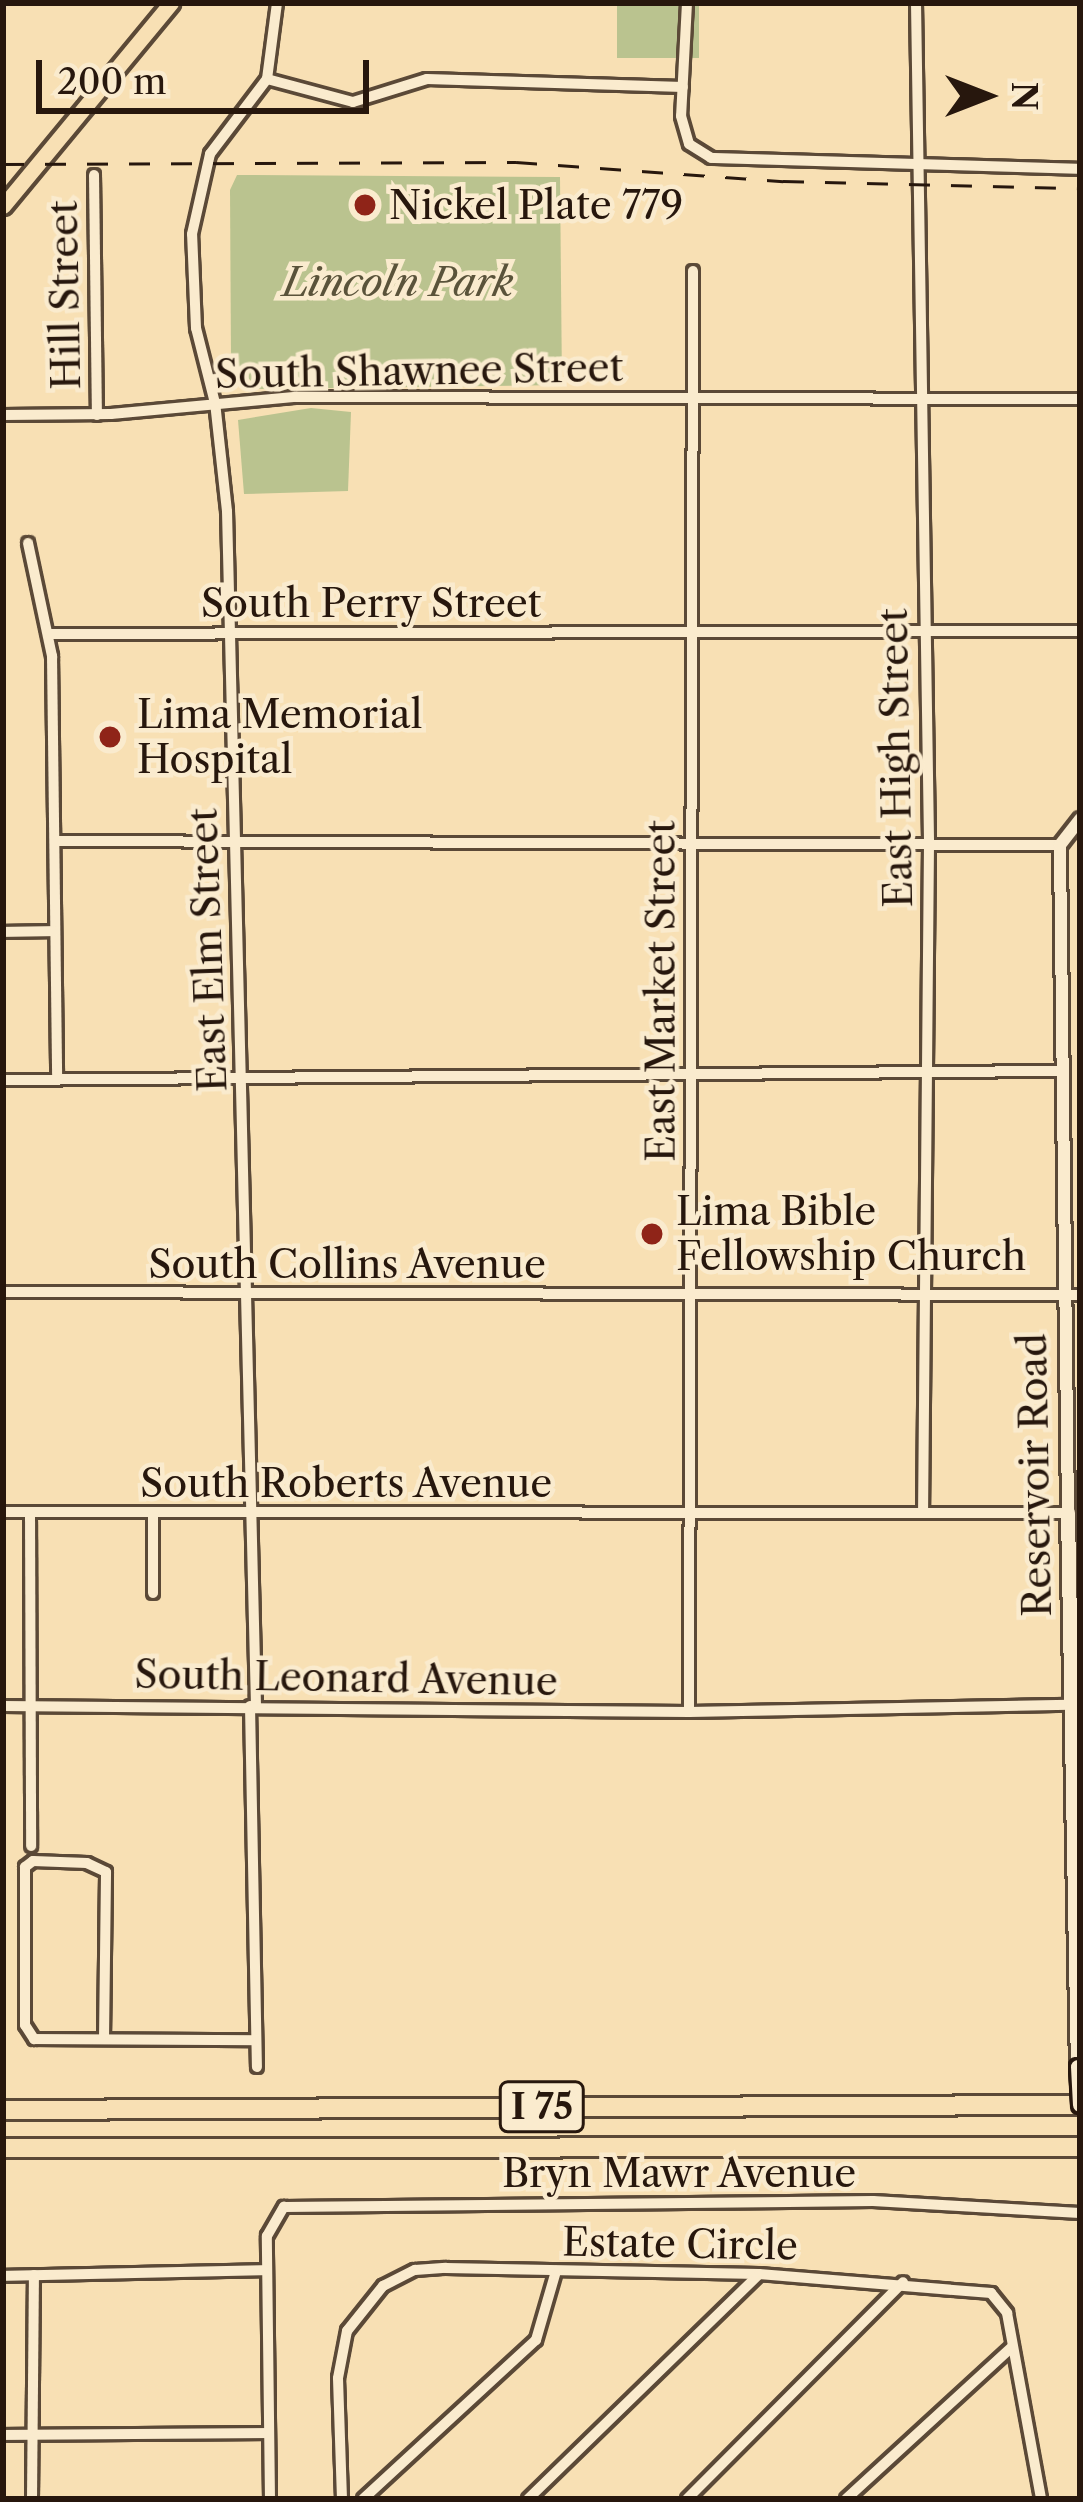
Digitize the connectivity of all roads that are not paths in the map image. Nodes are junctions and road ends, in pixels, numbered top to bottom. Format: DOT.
graph roads {
  1 [pos="170,3"];
  2 [pos="277,3"];
  3 [pos="687,3"];
  4 [pos="916,3"];
  5 [pos="267,80"];
  6 [pos="682,87"];
  7 [pos="915,167"];
  8 [pos="1080,169"];
  9 [pos="94,175"];
  10 [pos="3,206"];
  11 [pos="693,271"];
  12 [pos="692,399"];
  13 [pos="919,399"];
  14 [pos="1080,400"];
  15 [pos="215,403"];
  16 [pos="3,415"];
  17 [pos="97,415"];
  18 [pos="28,543"];
  19 [pos="1080,631"];
  20 [pos="692,632"];
  21 [pos="926,632"];
  22 [pos="51,634"];
  23 [pos="229,634"];
  24 [pos="1080,819"];
  25 [pos="56,842"];
  26 [pos="234,842"];
  27 [pos="691,843"];
  28 [pos="928,844"];
  29 [pos="1060,844"];
  30 [pos="55,931"];
  31 [pos="3,932"];
  32 [pos="1063,1071"];
  33 [pos="928,1072"];
  34 [pos="691,1075"];
  35 [pos="242,1078"];
  36 [pos="3,1080"];
  37 [pos="57,1080"];
  38 [pos="3,1292"];
  39 [pos="248,1293"];
  40 [pos="690,1295"];
  41 [pos="927,1295"];
  42 [pos="1073,1295"];
  43 [pos="3,1512"];
  44 [pos="30,1512"];
  45 [pos="153,1513"];
  46 [pos="255,1513"];
  47 [pos="690,1513"];
  48 [pos="923,1513"];
  49 [pos="1068,1513"];
  50 [pos="153,1593"];
  51 [pos="1070,1705"];
  52 [pos="3,1706"];
  53 [pos="30,1706"];
  54 [pos="253,1706"];
  55 [pos="689,1712"];
  56 [pos="31,1846"];
  57 [pos="104,2039"];
  58 [pos="256,2040"];
  59 [pos="257,2067"];
  60 [pos="1078,2067"];
  61 [pos="1080,2105"];
  62 [pos="3,2110"];
  63 [pos="1080,2146"];
  64 [pos="3,2150"];
  65 [pos="1080,2212"];
  66 [pos="266,2270"];
  67 [pos="556,2272"];
  68 [pos="759,2274"];
  69 [pos="34,2275"];
  70 [pos="3,2276"];
  71 [pos="902,2282"];
  72 [pos="1012,2347"];
  73 [pos="266,2433"];
  74 [pos="30,2434"];
  75 [pos="3,2435"];
  76 [pos="32,2499"];
  77 [pos="270,2499"];
  78 [pos="342,2499"];
  79 [pos="363,2499"];
  80 [pos="528,2499"];
  81 [pos="687,2499"];
  82 [pos="846,2499"];
  83 [pos="1041,2499"];
  1 -- 10 [label="main road"];
  2 -- 5 [label="street"];
  3 -- 6 [label="street"];
  4 -- 7 [label="street, East High Street"];
  5 -- 6 [label="street"];
  5 -- 15 [label="street, East Elm Street"];
  6 -- 7 [label="street"];
  7 -- 8 [label="street"];
  7 -- 13 [label="street, East High Street"];
  9 -- 17 [label="street, Hill Street"];
  11 -- 12 [label="street, East Market Street"];
  12 -- 13 [label="street, South Shawnee Street"];
  12 -- 15 [label="street, South Shawnee Street"];
  12 -- 20 [label="street, East Market Street"];
  13 -- 14 [label="street, South Shawnee Street"];
  13 -- 21 [label="street, East High Street"];
  15 -- 17 [label="street, South Shawnee Street"];
  15 -- 23 [label="street, East Elm Street"];
  16 -- 17 [label="street, South Shawnee Street"];
  18 -- 22 [label="street"];
  19 -- 21 [label="street, South Perry Street"];
  20 -- 21 [label="street, South Perry Street"];
  20 -- 23 [label="street, South Perry Street"];
  20 -- 27 [label="street, East Market Street"];
  21 -- 28 [label="street, East High Street"];
  22 -- 23 [label="street, South Perry Street"];
  22 -- 25 [label="street"];
  23 -- 26 [label="street, East Elm Street"];
  24 -- 29 [label="street"];
  25 -- 26 [label="street"];
  25 -- 30 [label="street"];
  26 -- 27 [label="street"];
  26 -- 35 [label="street, East Elm Street"];
  27 -- 28 [label="street"];
  27 -- 34 [label="street, East Market Street"];
  28 -- 29 [label="street"];
  28 -- 33 [label="street, East High Street"];
  29 -- 32 [label="street, Reservoir Road"];
  30 -- 31 [label="street"];
  30 -- 37 [label="street"];
  32 -- 33 [label="street"];
  32 -- 42 [label="street, Reservoir Road"];
  33 -- 34 [label="street"];
  33 -- 41 [label="street, East High Street"];
  34 -- 35 [label="street"];
  34 -- 40 [label="street, East Market Street"];
  35 -- 37 [label="street"];
  35 -- 39 [label="street, East Elm Street"];
  36 -- 37 [label="street"];
  38 -- 39 [label="street, South Collins Avenue"];
  39 -- 40 [label="street, South Collins Avenue"];
  39 -- 46 [label="street, East Elm Street"];
  40 -- 41 [label="street, South Collins Avenue"];
  40 -- 47 [label="street, East Market Street"];
  41 -- 42 [label="street, South Collins Avenue"];
  41 -- 48 [label="street, East High Street"];
  42 -- 49 [label="street, Reservoir Road"];
  43 -- 44 [label="street, South Roberts Avenue"];
  44 -- 45 [label="street, South Roberts Avenue"];
  44 -- 53 [label="street"];
  45 -- 46 [label="street, South Roberts Avenue"];
  45 -- 50 [label="street"];
  46 -- 47 [label="street, South Roberts Avenue"];
  46 -- 54 [label="street, East Elm Street"];
  47 -- 48 [label="street, South Roberts Avenue"];
  47 -- 55 [label="street, East Market Street"];
  48 -- 49 [label="street, South Roberts Avenue"];
  49 -- 51 [label="main road, Reservoir Road"];
  51 -- 55 [label="street, South Leonard Avenue"];
  51 -- 60 [label="main road, Reservoir Road"];
  52 -- 53 [label="street, South Leonard Avenue"];
  53 -- 54 [label="street, South Leonard Avenue"];
  53 -- 56 [label="street"];
  54 -- 55 [label="street, South Leonard Avenue"];
  54 -- 58 [label="street, East Elm Street"];
  57 -- 57 [label="street"];
  57 -- 58 [label="street"];
  58 -- 59 [label="street, East Elm Street"];
  60 -- 61 [label="main road, Reservoir Road, bridge"];
  61 -- 62 [label="highway, I 75"];
  63 -- 64 [label="highway, I 75"];
  65 -- 66 [label="street, Bryn Mawr Avenue"];
  66 -- 69 [label="street"];
  66 -- 73 [label="street"];
  67 -- 68 [label="street, Estate Circle"];
  67 -- 78 [label="street, Estate Circle"];
  67 -- 79 [label="street"];
  68 -- 71 [label="street, Estate Circle"];
  68 -- 80 [label="street"];
  69 -- 70 [label="street"];
  69 -- 74 [label="street"];
  71 -- 72 [label="street, Estate Circle"];
  71 -- 81 [label="street"];
  72 -- 82 [label="street"];
  72 -- 83 [label="street, Estate Circle"];
  73 -- 74 [label="street"];
  73 -- 77 [label="street"];
  74 -- 75 [label="street"];
  74 -- 76 [label="street"];
}
